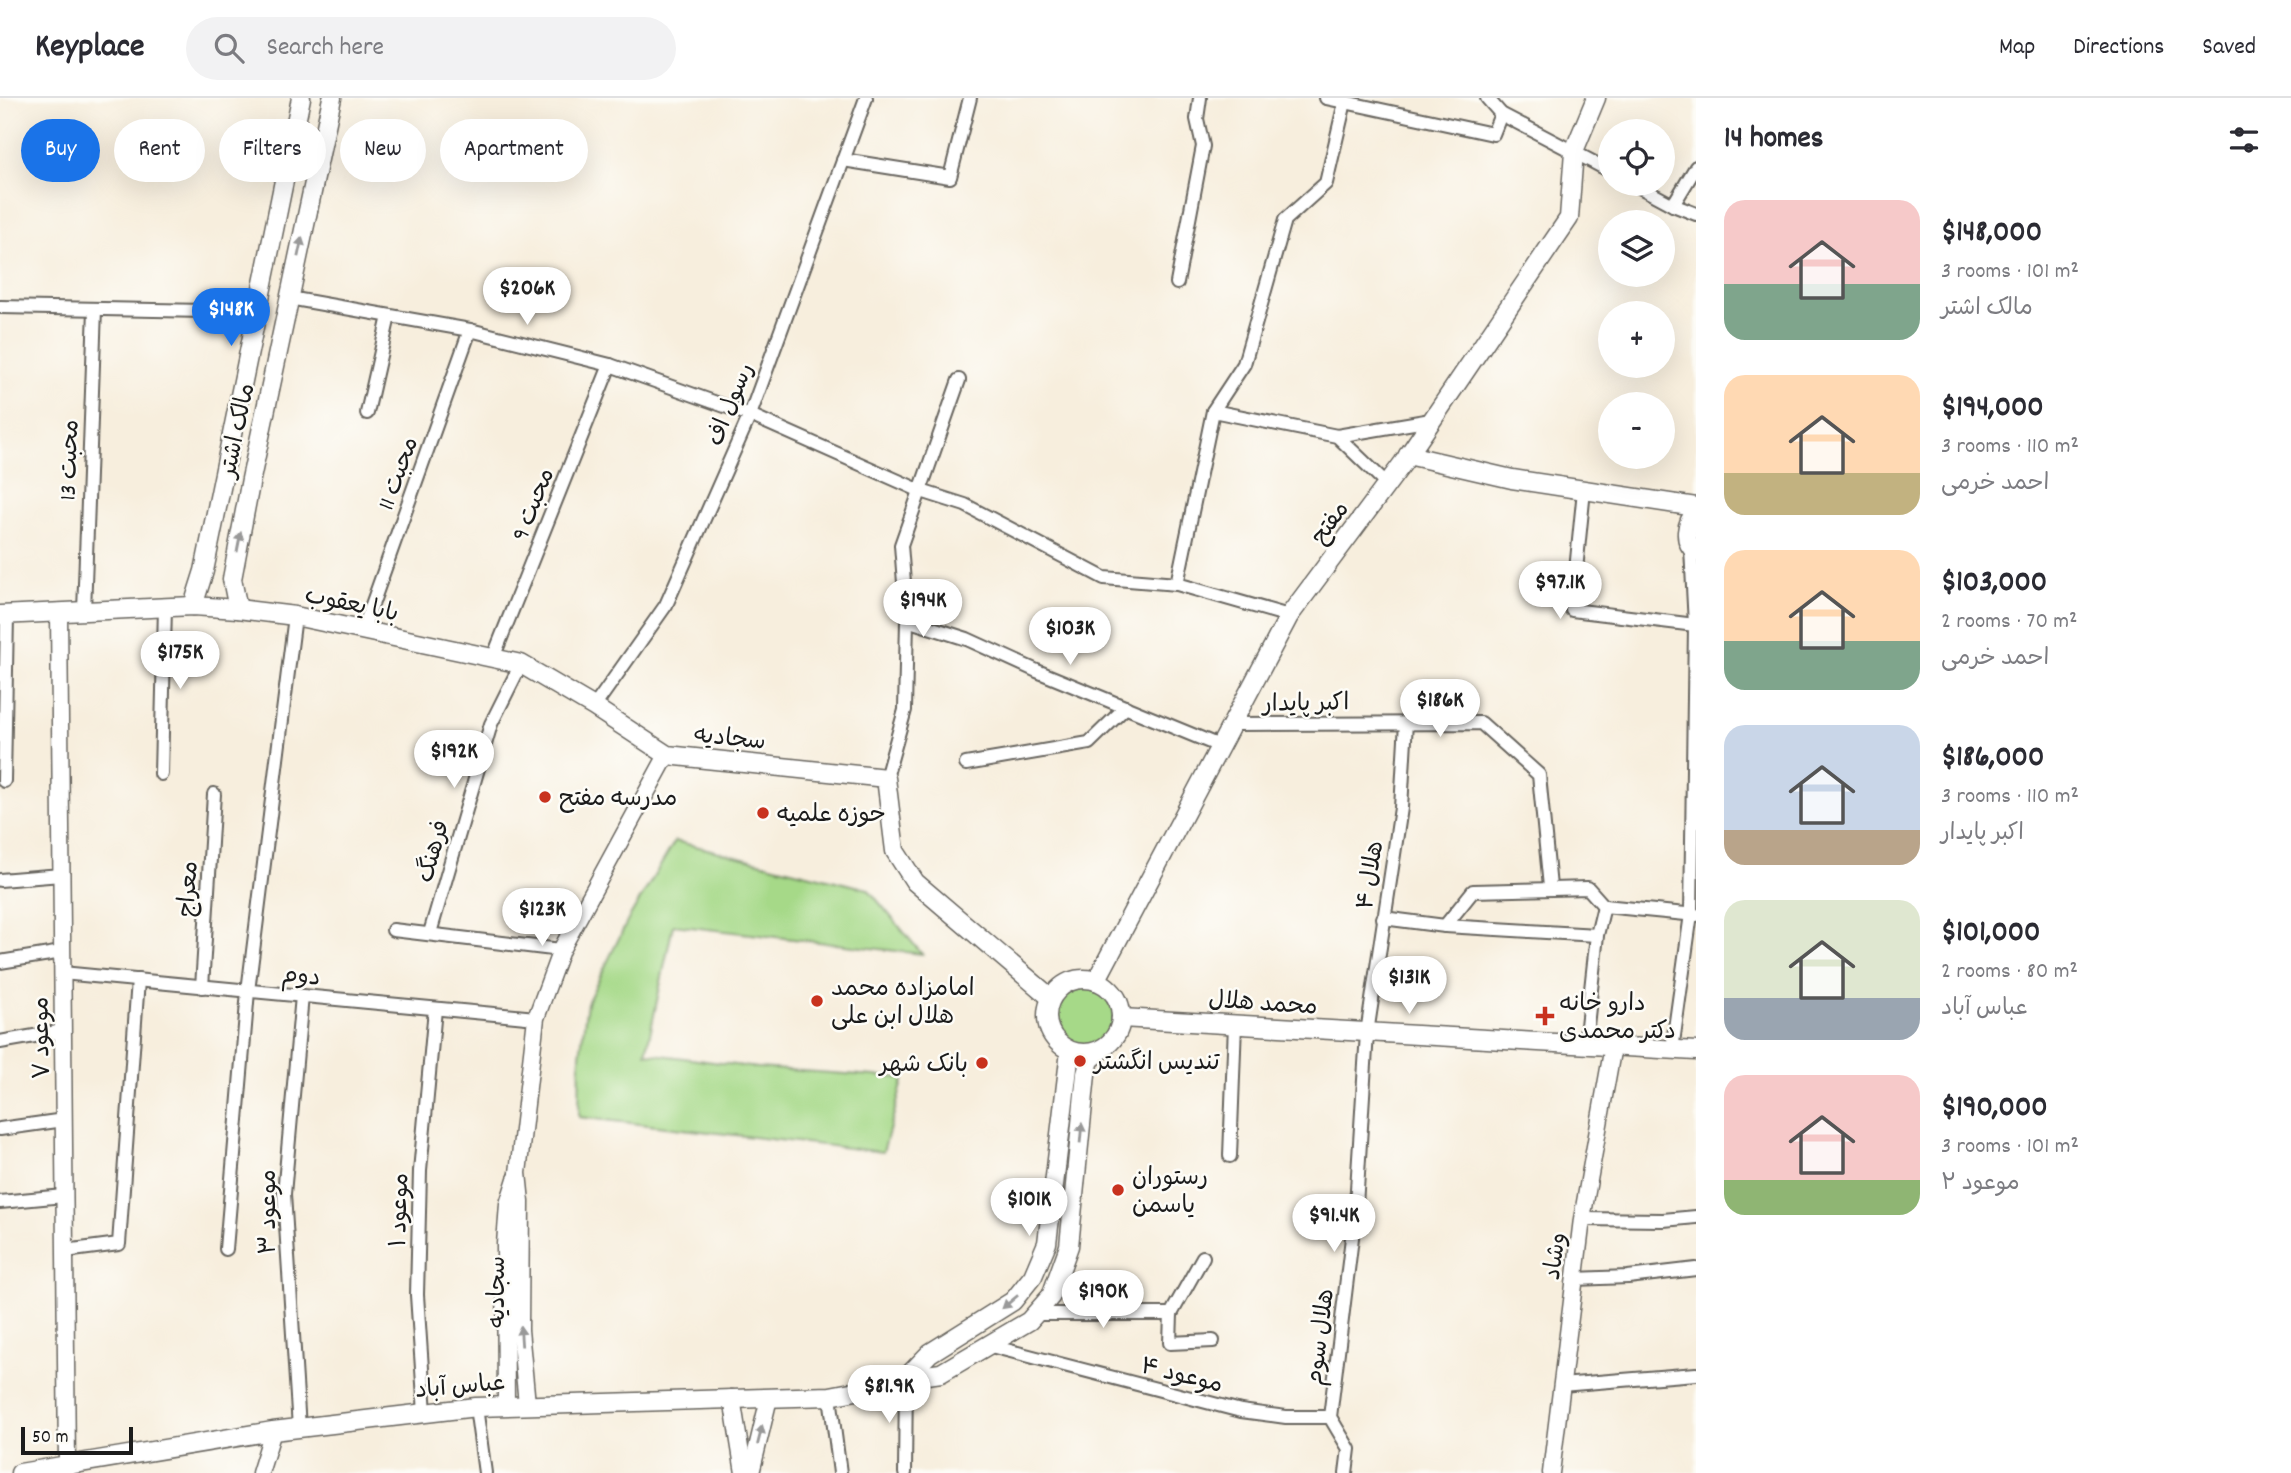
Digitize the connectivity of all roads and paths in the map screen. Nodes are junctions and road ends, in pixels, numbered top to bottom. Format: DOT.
graph roads {
  1 [pos="301,98"];
  2 [pos="332,98"];
  3 [pos="866,98"];
  4 [pos="970,98"];
  5 [pos="1200,98"];
  6 [pos="1326,98"];
  7 [pos="1487,98"];
  8 [pos="1597,98"];
  9 [pos="1345,102"];
  10 [pos="1501,114"];
  11 [pos="1574,151"];
  12 [pos="844,160"];
  13 [pos="1598,164"];
  14 [pos="1696,167"];
  15 [pos="1656,196"];
  16 [pos="1673,205"];
  17 [pos="1696,214"];
  18 [pos="1177,283"];
  19 [pos="289,298"];
  20 [pos="0,307"];
  21 [pos="95,309"];
  22 [pos="257,313"];
  23 [pos="389,316"];
  24 [pos="470,330"];
  25 [pos="610,365"];
  26 [pos="959,380"];
  27 [pos="1213,411"];
  28 [pos="367,413"];
  29 [pos="750,415"];
  30 [pos="1431,420"];
  31 [pos="1337,436"];
  32 [pos="1408,454"];
  33 [pos="1387,484"];
  34 [pos="1584,490"];
  35 [pos="921,491"];
  36 [pos="1696,509"];
  37 [pos="1694,550"];
  38 [pos="204,571"];
  39 [pos="232,579"];
  40 [pos="1177,584"];
  41 [pos="1695,592"];
  42 [pos="193,606"];
  43 [pos="165,607"];
  44 [pos="238,608"];
  45 [pos="84,611"];
  46 [pos="59,612"];
  47 [pos="3,615"];
  48 [pos="295,616"];
  49 [pos="1289,616"];
  50 [pos="907,620"];
  51 [pos="1695,625"];
  52 [pos="363,630"];
  53 [pos="493,658"];
  54 [pos="522,664"];
  55 [pos="594,707"];
  56 [pos="1126,707"];
  57 [pos="1406,722"];
  58 [pos="1234,724"];
  59 [pos="1222,747"];
  60 [pos="667,755"];
  61 [pos="966,764"];
  62 [pos="161,774"];
  63 [pos="886,778"];
  64 [pos="4,781"];
  65 [pos="214,794"];
  66 [pos="61,875"];
  67 [pos="0,880"];
  68 [pos="1550,887"];
  69 [pos="1604,906"];
  70 [pos="1693,914"];
  71 [pos="1383,918"];
  72 [pos="1445,926"];
  73 [pos="393,930"];
  74 [pos="430,933"];
  75 [pos="1597,935"];
  76 [pos="561,950"];
  77 [pos="62,952"];
  78 [pos="0,962"];
  79 [pos="62,973"];
  80 [pos="138,981"];
  81 [pos="1096,981"];
  82 [pos="202,986"];
  83 [pos="248,991"];
  84 [pos="302,996"];
  85 [pos="1051,998"];
  86 [pos="435,1009"];
  87 [pos="536,1018"];
  88 [pos="1121,1018"];
  89 [pos="1235,1024"];
  90 [pos="63,1031"];
  91 [pos="1367,1033"];
  92 [pos="0,1042"];
  93 [pos="1585,1044"];
  94 [pos="1613,1046"];
  95 [pos="1104,1048"];
  96 [pos="1672,1049"];
  97 [pos="1070,1051"];
  98 [pos="1696,1051"];
  99 [pos="64,1119"];
  100 [pos="0,1129"];
  101 [pos="1230,1156"];
  102 [pos="518,1173"];
  103 [pos="64,1196"];
  104 [pos="0,1202"];
  105 [pos="1696,1217"];
  106 [pos="1582,1219"];
  107 [pos="226,1248"];
  108 [pos="65,1251"];
  109 [pos="1203,1257"];
  110 [pos="1696,1269"];
  111 [pos="1574,1279"];
  112 [pos="1035,1314"];
  113 [pos="1171,1314"];
  114 [pos="1213,1341"];
  115 [pos="991,1346"];
  116 [pos="1696,1374"];
  117 [pos="906,1378"];
  118 [pos="1561,1385"];
  119 [pos="830,1396"];
  120 [pos="732,1398"];
  121 [pos="769,1398"];
  122 [pos="527,1404"];
  123 [pos="506,1406"];
  124 [pos="476,1407"];
  125 [pos="425,1413"];
  126 [pos="1330,1416"];
  127 [pos="299,1427"];
  128 [pos="273,1431"];
  129 [pos="67,1464"];
  130 [pos="27,1472"];
  131 [pos="260,1473"];
  132 [pos="485,1473"];
  133 [pos="744,1473"];
  134 [pos="751,1473"];
  135 [pos="840,1473"];
  136 [pos="905,1473"];
  137 [pos="1346,1473"];
  138 [pos="1550,1473"];
  1 -- 22 [label="main road, مالک اشتر"];
  19 -- 2 [label="main road, مالک اشتر, one-way"];
  3 -- 12 [label="street, رسول اف"];
  4 -- 12 [label="street"];
  5 -- 18 [label="street"];
  6 -- 9 [label="street"];
  7 -- 10 [label="street"];
  8 -- 11 [label="main road, مفتح"];
  9 -- 10 [label="street"];
  9 -- 27 [label="street"];
  10 -- 11 [label="street"];
  11 -- 13 [label="street"];
  11 -- 30 [label="main road, مفتح"];
  12 -- 29 [label="street, رسول اف"];
  14 -- 16 [label="street"];
  15 -- 16 [label="street"];
  16 -- 17 [label="street"];
  19 -- 23 [label="street"];
  39 -- 19 [label="main road, مالک اشتر, one-way"];
  20 -- 21 [label="street"];
  21 -- 22 [label="street"];
  21 -- 45 [label="street, محبت 13"];
  22 -- 38 [label="main road, مالک اشتر"];
  23 -- 24 [label="street"];
  23 -- 28 [label="street"];
  24 -- 25 [label="street"];
  24 -- 52 [label="street, محبت 11"];
  25 -- 29 [label="street"];
  25 -- 53 [label="street, محبت 9"];
  26 -- 35 [label="street"];
  27 -- 31 [label="street"];
  27 -- 40 [label="street"];
  29 -- 35 [label="street"];
  29 -- 55 [label="street, رسول اف"];
  30 -- 31 [label="street"];
  30 -- 32 [label="main road, مفتح"];
  31 -- 33 [label="street"];
  32 -- 33 [label="main road, مفتح"];
  32 -- 34 [label="main road"];
  33 -- 49 [label="main road, مفتح"];
  34 -- 36 [label="main road"];
  34 -- 51 [label="street"];
  35 -- 40 [label="street"];
  35 -- 50 [label="street"];
  36 -- 37 [label="main road"];
  37 -- 41 [label="street"];
  38 -- 39 [label="main road"];
  38 -- 42 [label="main road, مالک اشتر"];
  39 -- 44 [label="main road, مالک اشتر"];
  40 -- 49 [label="street"];
  41 -- 51 [label="street"];
  42 -- 43 [label="main road, بابا یعقوب"];
  42 -- 44 [label="main road, بابا یعقوب"];
  43 -- 45 [label="main road, بابا یعقوب"];
  43 -- 62 [label="street"];
  44 -- 48 [label="main road, بابا یعقوب"];
  45 -- 46 [label="main road, بابا یعقوب"];
  46 -- 47 [label="main road, بابا یعقوب"];
  46 -- 66 [label="street, موعود ۷"];
  47 -- 64 [label="street"];
  48 -- 52 [label="main road, بابا یعقوب"];
  48 -- 83 [label="street"];
  49 -- 58 [label="main road, مفتح"];
  50 -- 56 [label="street"];
  50 -- 63 [label="street"];
  51 -- 70 [label="street"];
  52 -- 53 [label="main road, بابا یعقوب"];
  53 -- 54 [label="main road, بابا یعقوب"];
  54 -- 55 [label="main road, بابا یعقوب"];
  54 -- 74 [label="street, فرهنگ"];
  55 -- 60 [label="main road, بابا یعقوب"];
  56 -- 59 [label="street"];
  56 -- 61 [label="street"];
  57 -- 58 [label="street, اکبر پایدار"];
  57 -- 68 [label="street, اکبر پایدار"];
  57 -- 71 [label="street, هلال ۴"];
  58 -- 59 [label="main road, مفتح"];
  59 -- 81 [label="main road, مفتح"];
  60 -- 63 [label="main road, سجادیه"];
  60 -- 76 [label="street, سجادیه"];
  63 -- 85 [label="main road"];
  65 -- 82 [label="street, معراج"];
  66 -- 67 [label="street"];
  66 -- 77 [label="street, موعود ۷"];
  68 -- 69 [label="street"];
  68 -- 72 [label="street"];
  69 -- 70 [label="street"];
  69 -- 75 [label="street"];
  70 -- 96 [label="street"];
  71 -- 72 [label="street"];
  71 -- 91 [label="street, هلال ۴"];
  72 -- 75 [label="street"];
  73 -- 74 [label="street"];
  74 -- 76 [label="street"];
  75 -- 93 [label="street"];
  76 -- 87 [label="street, سجادیه"];
  77 -- 78 [label="street"];
  77 -- 79 [label="street, موعود ۷"];
  79 -- 80 [label="street, دوم"];
  79 -- 90 [label="street, موعود ۷"];
  80 -- 82 [label="street, دوم"];
  80 -- 108 [label="street"];
  81 -- 85 [label="main road"];
  81 -- 88 [label="main road"];
  82 -- 83 [label="street, دوم"];
  83 -- 84 [label="street, دوم"];
  83 -- 107 [label="street"];
  84 -- 86 [label="street, دوم"];
  84 -- 127 [label="street, موعود ۳"];
  85 -- 97 [label="main road"];
  86 -- 87 [label="street, دوم"];
  86 -- 125 [label="street, موعود ۱"];
  87 -- 102 [label="street, سجادیه"];
  88 -- 89 [label="main road, محمد هلال"];
  88 -- 95 [label="main road"];
  89 -- 91 [label="main road, محمد هلال"];
  89 -- 101 [label="street"];
  90 -- 92 [label="street"];
  90 -- 99 [label="street, موعود ۷"];
  91 -- 93 [label="main road, محمد هلال"];
  91 -- 126 [label="street, هلال سوم"];
  93 -- 94 [label="main road, محمد هلال"];
  94 -- 96 [label="main road, محمد هلال"];
  94 -- 106 [label="street, وشاد"];
  95 -- 97 [label="main road"];
  112 -- 95 [label="main road, عباس آباد, one-way"];
  96 -- 98 [label="main road, محمد هلال"];
  97 -- 117 [label="main road, one-way"];
  99 -- 100 [label="street"];
  99 -- 103 [label="street, موعود ۷"];
  122 -- 102 [label="street, سجادیه, one-way"];
  102 -- 123 [label="street"];
  103 -- 104 [label="street"];
  103 -- 108 [label="street, موعود ۷"];
  105 -- 106 [label="street"];
  106 -- 111 [label="street, وشاد"];
  108 -- 129 [label="street, موعود ۷"];
  109 -- 113 [label="street"];
  110 -- 111 [label="street"];
  111 -- 118 [label="street, وشاد"];
  112 -- 113 [label="street"];
  112 -- 115 [label="main road, عباس آباد"];
  113 -- 114 [label="street"];
  115 -- 117 [label="main road, عباس آباد"];
  115 -- 126 [label="street, موعود ۴"];
  116 -- 118 [label="street"];
  117 -- 119 [label="main road, عباس آباد"];
  117 -- 136 [label="street"];
  118 -- 138 [label="street, وشاد"];
  119 -- 121 [label="main road, عباس آباد"];
  119 -- 135 [label="street"];
  120 -- 121 [label="main road, عباس آباد"];
  120 -- 122 [label="main road, عباس آباد"];
  120 -- 133 [label="street"];
  134 -- 121 [label="street, one-way"];
  122 -- 123 [label="main road, عباس آباد"];
  123 -- 124 [label="main road, عباس آباد"];
  124 -- 125 [label="main road, عباس آباد"];
  124 -- 132 [label="street"];
  125 -- 127 [label="main road, عباس آباد"];
  126 -- 137 [label="street, هلال سوم"];
  127 -- 128 [label="main road, عباس آباد"];
  128 -- 129 [label="main road, عباس آباد"];
  128 -- 131 [label="street"];
  129 -- 130 [label="main road, عباس آباد"];
}
